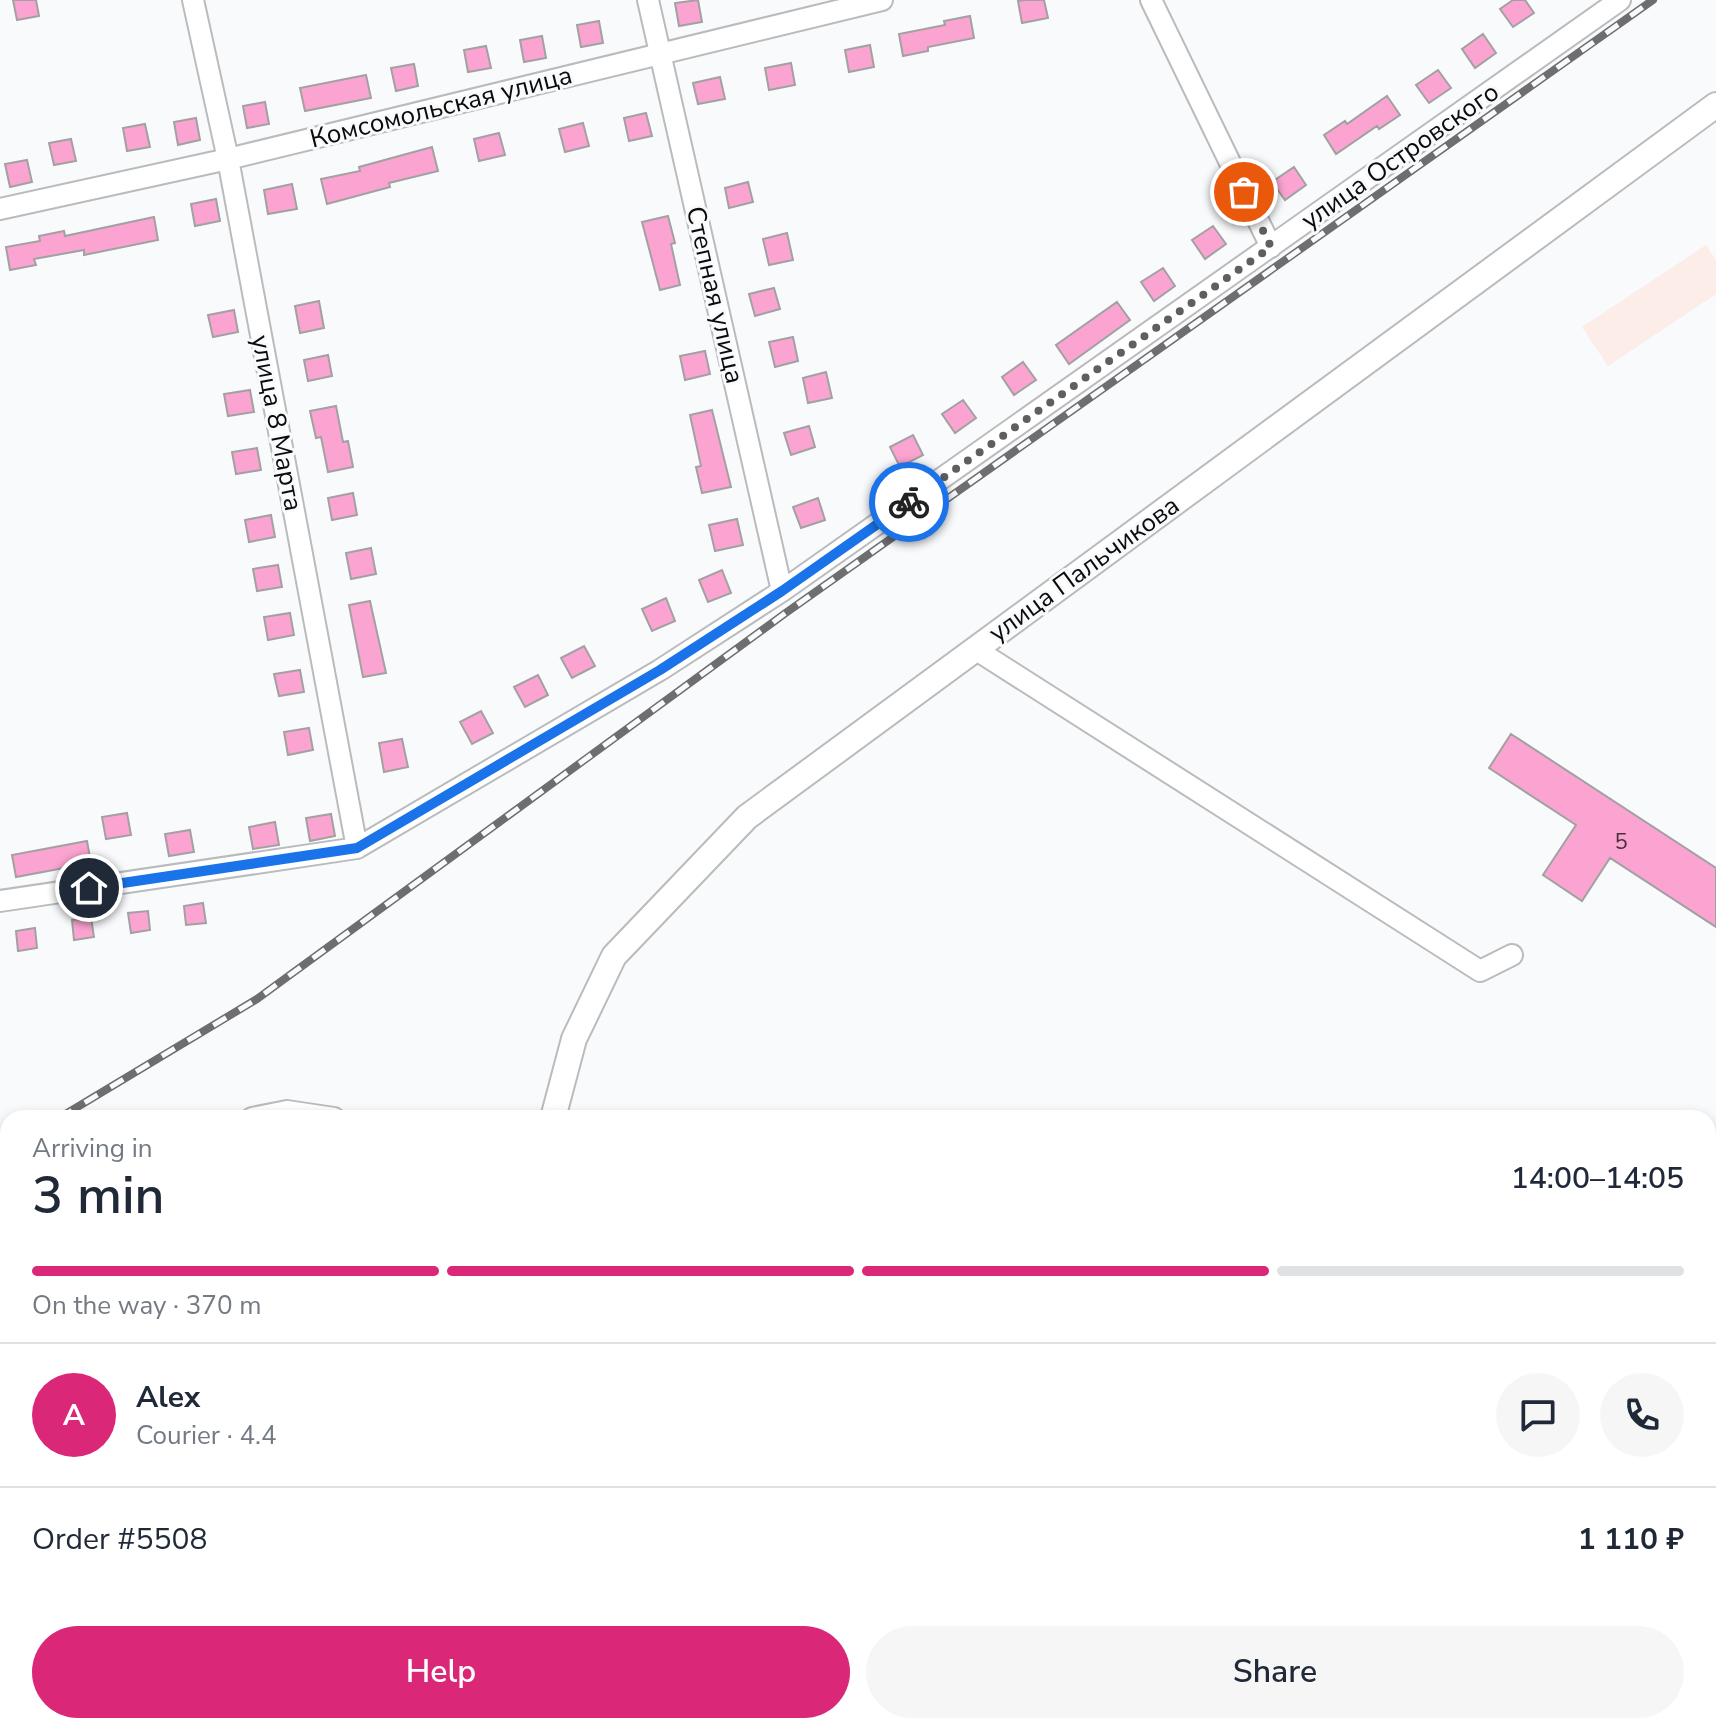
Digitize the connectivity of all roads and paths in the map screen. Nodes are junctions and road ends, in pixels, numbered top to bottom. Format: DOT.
graph roads {
  1 [pos="193,0"];
  2 [pos="648,0"];
  3 [pos="882,0"];
  4 [pos="1151,0"];
  5 [pos="1620,0"];
  6 [pos="661,54"];
  7 [pos="1716,105"];
  8 [pos="228,159"];
  9 [pos="0,209"];
  10 [pos="1271,247"];
  11 [pos="782,591"];
  12 [pos="975,649"];
  13 [pos="357,848"];
  14 [pos="0,901"];
  15 [pos="1512,955"];
  16 [pos="555,1110"];
  1 -- 8 [label="street, улица 8 Марта"];
  2 -- 6 [label="street, Степная улица"];
  3 -- 6 [label="street, Комсомольская улица"];
  4 -- 10 [label="street"];
  5 -- 10 [label="street, улица Островского"];
  6 -- 8 [label="street, Комсомольская улица"];
  6 -- 11 [label="street, Степная улица"];
  7 -- 12 [label="street, улица Пальчикова"];
  8 -- 9 [label="street, Комсомольская улица"];
  8 -- 13 [label="street, улица 8 Марта"];
  10 -- 11 [label="street, улица Островского"];
  11 -- 13 [label="street, улица Островского"];
  12 -- 15 [label="street"];
  12 -- 16 [label="street, улица Пальчикова"];
  13 -- 14 [label="street, улица Островского"];
}
